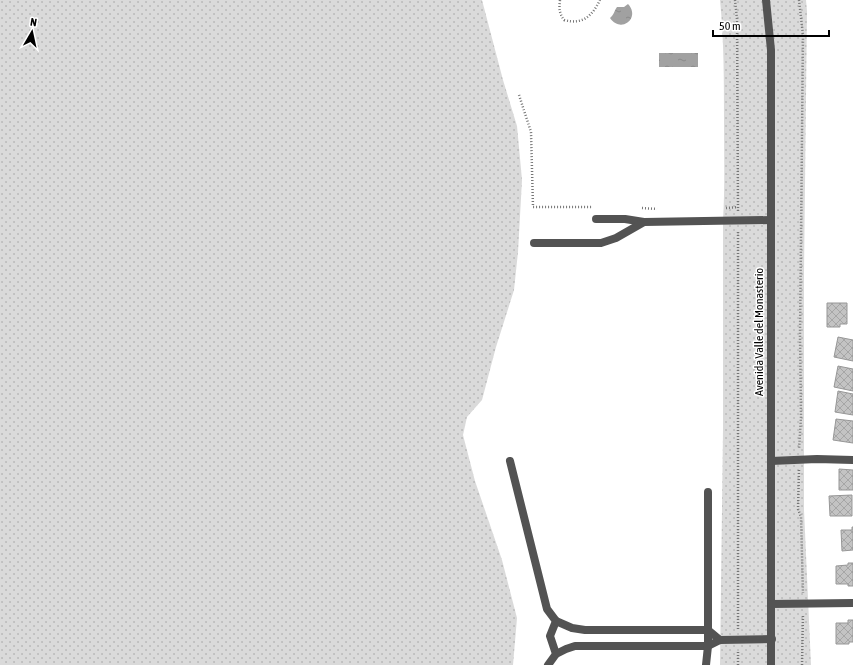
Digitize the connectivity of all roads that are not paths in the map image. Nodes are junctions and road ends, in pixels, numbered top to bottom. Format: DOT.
graph roads {
  1 [pos="766,0"];
  2 [pos="596,219"];
  3 [pos="771,220"];
  4 [pos="644,222"];
  5 [pos="534,243"];
  6 [pos="853,460"];
  7 [pos="510,461"];
  8 [pos="771,462"];
  9 [pos="708,492"];
  10 [pos="853,603"];
  11 [pos="771,604"];
  12 [pos="556,621"];
  13 [pos="708,630"];
  14 [pos="772,639"];
  15 [pos="720,640"];
  16 [pos="708,646"];
  17 [pos="556,654"];
  18 [pos="548,665"];
  19 [pos="706,665"];
  20 [pos="771,665"];
  1 -- 3 [label="street, Avenida Valle del Monasterio"];
  2 -- 4 [label="street"];
  3 -- 4 [label="street"];
  3 -- 8 [label="street, Avenida Valle del Monasterio"];
  4 -- 5 [label="street"];
  6 -- 8 [label="street"];
  7 -- 12 [label="street"];
  8 -- 11 [label="street, Avenida Valle del Monasterio"];
  9 -- 13 [label="street"];
  10 -- 11 [label="street"];
  11 -- 14 [label="street, Avenida Valle del Monasterio"];
  12 -- 13 [label="street"];
  12 -- 17 [label="street"];
  13 -- 15 [label="street"];
  13 -- 16 [label="street"];
  14 -- 15 [label="street"];
  14 -- 20 [label="street, Avenida Valle del Monasterio"];
  15 -- 16 [label="street"];
  16 -- 17 [label="street"];
  16 -- 19 [label="street"];
  17 -- 18 [label="street"];
}
